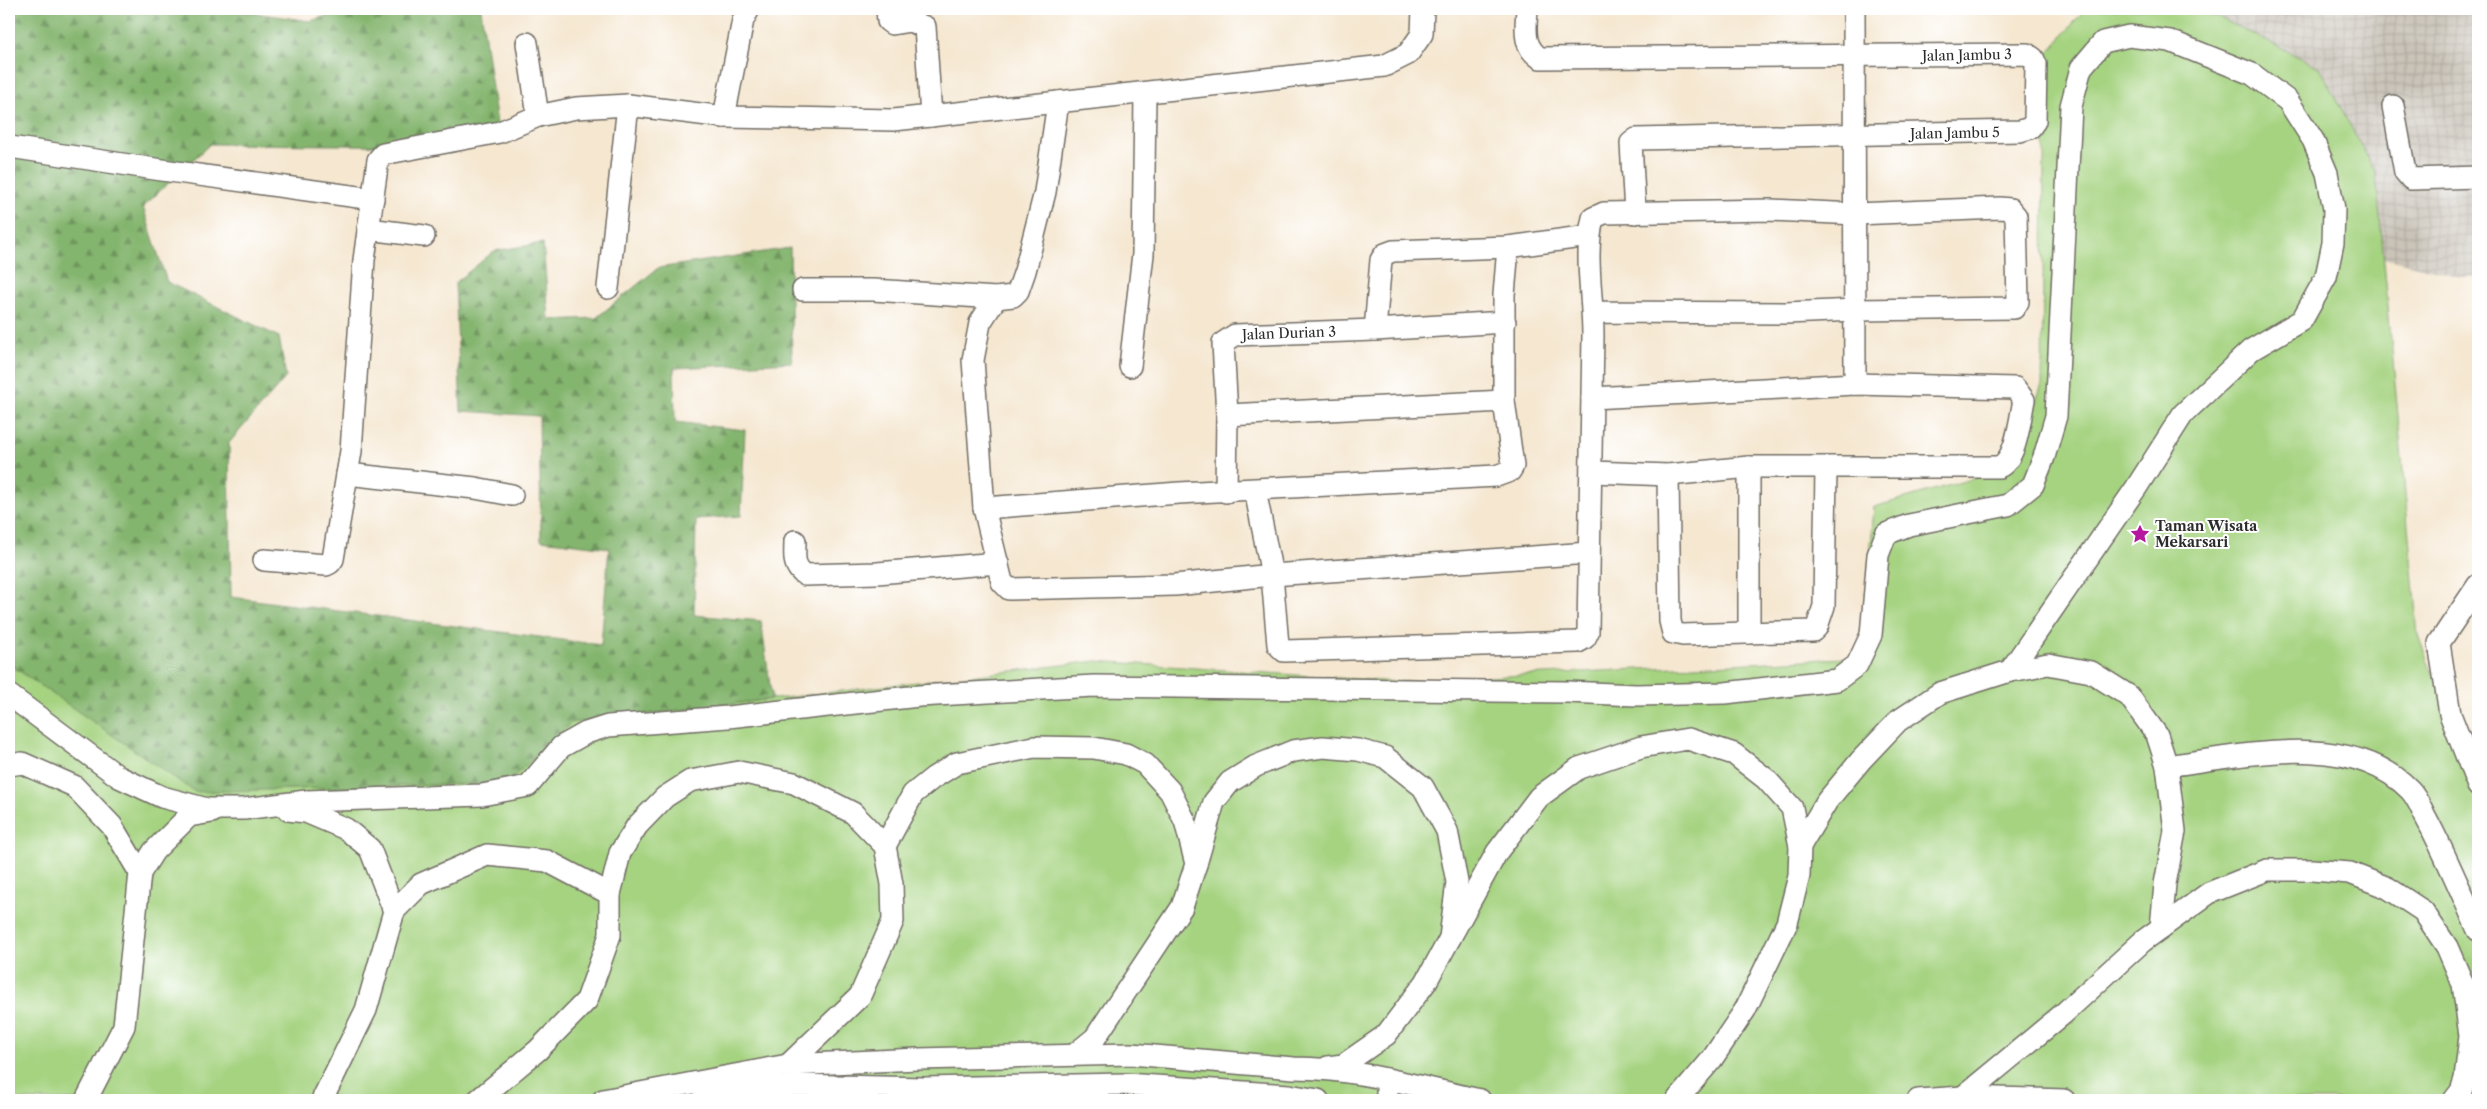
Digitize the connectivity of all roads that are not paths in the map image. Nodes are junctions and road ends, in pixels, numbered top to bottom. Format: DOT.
graph roads {
  1 [pos="749,9"];
  2 [pos="887,9"];
  3 [pos="1423,9"];
  4 [pos="1527,9"];
  5 [pos="1854,9"];
  6 [pos="527,43"];
  7 [pos="1853,56"];
  8 [pos="1145,94"];
  9 [pos="1058,102"];
  10 [pos="2037,104"];
  11 [pos="628,105"];
  12 [pos="2393,106"];
  13 [pos="538,116"];
  14 [pos="931,116"];
  15 [pos="724,117"];
  16 [pos="1854,135"];
  17 [pos="10,147"];
  18 [pos="2478,177"];
  19 [pos="373,199"];
  20 [pos="1635,213"];
  21 [pos="1856,214"];
  22 [pos="368,229"];
  23 [pos="424,236"];
  24 [pos="1589,236"];
  25 [pos="1508,247"];
  26 [pos="608,288"];
  27 [pos="803,290"];
  28 [pos="996,298"];
  29 [pos="1856,310"];
  30 [pos="1593,312"];
  31 [pos="1505,322"];
  32 [pos="1375,330"];
  33 [pos="1130,366"];
  34 [pos="1855,384"];
  35 [pos="1592,398"];
  36 [pos="1504,401"];
  37 [pos="1227,415"];
  38 [pos="1749,467"];
  39 [pos="1826,468"];
  40 [pos="1592,472"];
  41 [pos="347,474"];
  42 [pos="1668,474"];
  43 [pos="1255,490"];
  44 [pos="1226,492"];
  45 [pos="512,495"];
  46 [pos="984,508"];
  47 [pos="795,541"];
  48 [pos="1589,553"];
  49 [pos="264,560"];
  50 [pos="998,563"];
  51 [pos="1272,575"];
  52 [pos="2478,585"];
  53 [pos="1749,633"];
  54 [pos="2010,671"];
  55 [pos="9,695"];
  56 [pos="9,765"];
  57 [pos="2167,766"];
  58 [pos="2478,786"];
  59 [pos="884,846"];
  60 [pos="1800,846"];
  61 [pos="1196,864"];
  62 [pos="140,873"];
  63 [pos="610,894"];
  64 [pos="394,911"];
  65 [pos="2161,928"];
  66 [pos="2478,930"];
  67 [pos="1450,938"];
  68 [pos="1074,1055"];
  69 [pos="1320,1068"];
  70 [pos="796,1083"];
  71 [pos="1080,1084"];
  72 [pos="1387,1090"];
  73 [pos="1961,1099"];
  74 [pos="86,1100"];
  75 [pos="322,1100"];
  76 [pos="478,1100"];
  77 [pos="602,1100"];
  78 [pos="702,1100"];
  79 [pos="1098,1100"];
  80 [pos="1318,1100"];
  81 [pos="1480,1100"];
  82 [pos="1677,1100"];
  83 [pos="1918,1100"];
  84 [pos="2064,1100"];
  85 [pos="2454,1100"];
  1 -- 15 [label="street"];
  2 -- 14 [label="street"];
  3 -- 8 [label="street"];
  4 -- 7 [label="street, Jalan Jambu 3"];
  5 -- 7 [label="street"];
  6 -- 13 [label="street"];
  7 -- 10 [label="street, Jalan Jambu 3"];
  7 -- 16 [label="street"];
  8 -- 9 [label="street"];
  8 -- 33 [label="street"];
  9 -- 14 [label="street"];
  9 -- 28 [label="street"];
  10 -- 16 [label="street, Jalan Jambu 5"];
  11 -- 13 [label="street"];
  11 -- 15 [label="street"];
  11 -- 26 [label="street"];
  12 -- 18 [label="street"];
  13 -- 19 [label="street"];
  14 -- 15 [label="street"];
  16 -- 20 [label="street, Jalan Jambu 5"];
  16 -- 21 [label="street"];
  17 -- 19 [label="street"];
  19 -- 22 [label="street"];
  20 -- 21 [label="street"];
  20 -- 24 [label="street"];
  21 -- 29 [label="street"];
  21 -- 29 [label="street"];
  22 -- 23 [label="street"];
  22 -- 41 [label="street"];
  24 -- 25 [label="street"];
  24 -- 30 [label="street"];
  25 -- 31 [label="street"];
  25 -- 32 [label="street"];
  27 -- 28 [label="street"];
  28 -- 46 [label="street"];
  29 -- 30 [label="street"];
  29 -- 34 [label="street"];
  30 -- 35 [label="street"];
  31 -- 32 [label="street, Jalan Durian 3"];
  31 -- 36 [label="street"];
  32 -- 37 [label="street, Jalan Durian 3"];
  34 -- 35 [label="street"];
  34 -- 39 [label="street"];
  35 -- 40 [label="street"];
  36 -- 37 [label="street"];
  36 -- 43 [label="street"];
  37 -- 44 [label="street, Jalan Durian 3"];
  38 -- 39 [label="street"];
  38 -- 42 [label="street"];
  38 -- 53 [label="street"];
  39 -- 53 [label="street"];
  40 -- 42 [label="street"];
  40 -- 48 [label="street"];
  41 -- 45 [label="street"];
  41 -- 49 [label="street"];
  42 -- 53 [label="street"];
  43 -- 44 [label="street"];
  43 -- 51 [label="street"];
  44 -- 46 [label="street"];
  46 -- 50 [label="street"];
  47 -- 50 [label="street"];
  48 -- 51 [label="street"];
  48 -- 51 [label="street"];
  50 -- 51 [label="street"];
  52 -- 58 [label="street"];
  54 -- 55 [label="street"];
  54 -- 57 [label="street"];
  54 -- 60 [label="street"];
  56 -- 62 [label="street"];
  57 -- 65 [label="street"];
  57 -- 66 [label="street"];
  59 -- 61 [label="street"];
  59 -- 63 [label="street"];
  59 -- 70 [label="street"];
  60 -- 67 [label="street"];
  60 -- 82 [label="street"];
  61 -- 67 [label="street"];
  61 -- 68 [label="street"];
  62 -- 64 [label="street"];
  62 -- 74 [label="street"];
  63 -- 64 [label="street"];
  63 -- 76 [label="street"];
  64 -- 75 [label="street"];
  65 -- 73 [label="street"];
  65 -- 85 [label="street"];
  67 -- 69 [label="street"];
  68 -- 69 [label="street"];
  68 -- 70 [label="street"];
  69 -- 72 [label="street"];
  70 -- 71 [label="street"];
  70 -- 77 [label="street"];
  70 -- 78 [label="street"];
  71 -- 79 [label="street"];
  71 -- 80 [label="street"];
  72 -- 81 [label="street"];
  73 -- 83 [label="street"];
  73 -- 84 [label="street"];
}
